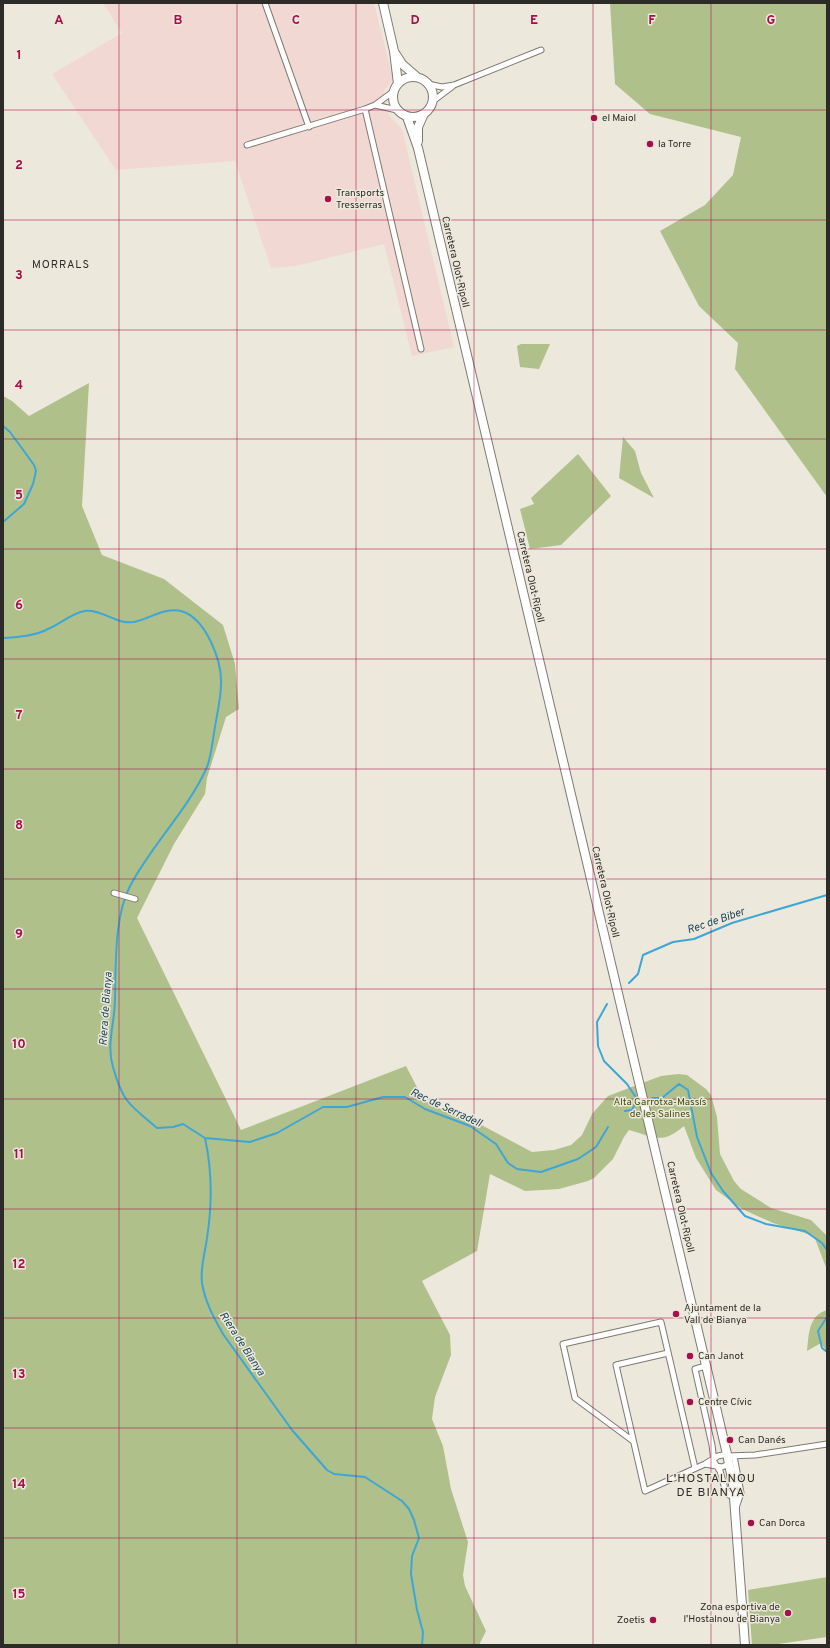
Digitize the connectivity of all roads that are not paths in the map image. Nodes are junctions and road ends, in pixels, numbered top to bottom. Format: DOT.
graph roads {
  1 [pos="265,3"];
  2 [pos="383,3"];
  3 [pos="541,50"];
  4 [pos="394,51"];
  5 [pos="417,77"];
  6 [pos="428,84"];
  7 [pos="454,85"];
  8 [pos="396,87"];
  9 [pos="433,101"];
  10 [pos="375,105"];
  11 [pos="365,109"];
  12 [pos="397,110"];
  13 [pos="422,116"];
  14 [pos="407,117"];
  15 [pos="309,126"];
  16 [pos="247,145"];
  17 [pos="418,148"];
  18 [pos="421,349"];
  19 [pos="114,893"];
  20 [pos="135,899"];
  21 [pos="668,1353"];
  22 [pos="706,1366"];
  23 [pos="633,1441"];
  24 [pos="827,1444"];
  25 [pos="714,1458"];
  26 [pos="730,1458"];
  27 [pos="705,1464"];
  28 [pos="718,1467"];
  29 [pos="695,1468"];
  30 [pos="734,1497"];
  31 [pos="735,1510"];
  32 [pos="745,1645"];
  1 -- 15 [label="street"];
  2 -- 4 [label="main road"];
  3 -- 7 [label="street"];
  4 -- 5 [label="main road"];
  4 -- 8 [label="main road"];
  5 -- 6 [label="main road"];
  5 -- 8 [label="main road"];
  6 -- 7 [label="street"];
  6 -- 9 [label="main road"];
  7 -- 9 [label="street"];
  8 -- 10 [label="street"];
  8 -- 12 [label="main road"];
  9 -- 13 [label="main road"];
  10 -- 11 [label="street"];
  10 -- 12 [label="street"];
  11 -- 15 [label="street"];
  11 -- 18 [label="street"];
  12 -- 14 [label="main road"];
  13 -- 14 [label="main road"];
  13 -- 17 [label="main road, Carretera Olot-Ripoll"];
  14 -- 17 [label="main road, Carretera Olot-Ripoll"];
  15 -- 16 [label="street"];
  17 -- 22 [label="main road, Carretera Olot-Ripoll"];
  19 -- 20 [label="street"];
  21 -- 23 [label="street"];
  21 -- 23 [label="street"];
  21 -- 29 [label="street"];
  22 -- 25 [label="street"];
  22 -- 26 [label="main road, Carretera Olot-Ripoll"];
  23 -- 29 [label="street"];
  24 -- 26 [label="street"];
  25 -- 26 [label="street"];
  25 -- 27 [label="street"];
  25 -- 28 [label="street"];
  26 -- 28 [label="street"];
  26 -- 30 [label="main road, Carretera Olot-Ripoll"];
  26 -- 31 [label="street"];
  27 -- 28 [label="street"];
  27 -- 29 [label="street"];
  28 -- 30 [label="street"];
  30 -- 31 [label="main road, Carretera Olot-Ripoll"];
  31 -- 32 [label="main road, Carretera Olot-Ripoll"];
}
